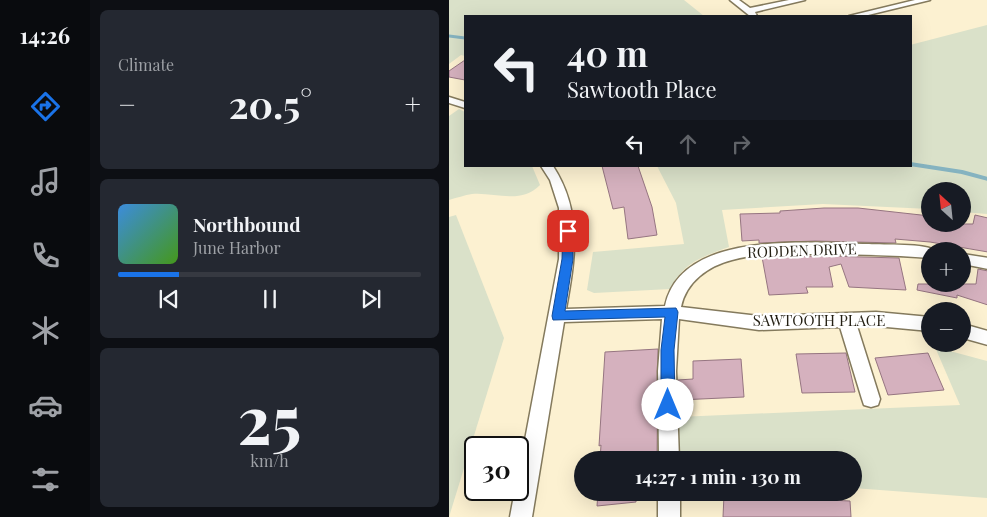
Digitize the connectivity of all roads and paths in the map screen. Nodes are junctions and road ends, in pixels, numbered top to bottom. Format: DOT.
graph roads {
  1 [pos="734,0"];
  2 [pos="801,0"];
  3 [pos="926,0"];
  4 [pos="748,11"];
  5 [pos="754,15"];
  6 [pos="858,15"];
  7 [pos="449,100"];
  8 [pos="464,105"];
  9 [pos="548,167"];
  10 [pos="921,252"];
  11 [pos="971,261"];
  12 [pos="987,264"];
  13 [pos="672,312"];
  14 [pos="558,316"];
  15 [pos="847,321"];
  16 [pos="921,323"];
  17 [pos="971,333"];
  18 [pos="987,338"];
  19 [pos="871,399"];
  20 [pos="669,451"];
  21 [pos="669,501"];
  22 [pos="521,517"];
  23 [pos="669,517"];
  1 -- 4 [label="street"];
  2 -- 4 [label="street"];
  3 -- 6 [label="street"];
  4 -- 5 [label="street"];
  7 -- 8 [label="street"];
  9 -- 14 [label="street"];
  10 -- 13 [label="street, RODDEN DRIVE"];
  11 -- 12 [label="street"];
  13 -- 14 [label="street, SAWTOOTH PLACE"];
  13 -- 15 [label="street, SAWTOOTH PLACE"];
  13 -- 20 [label="street, RODDEN DRIVE"];
  14 -- 22 [label="street"];
  15 -- 16 [label="street, SAWTOOTH PLACE"];
  15 -- 19 [label="street"];
  17 -- 18 [label="street"];
  21 -- 23 [label="street"];
}
